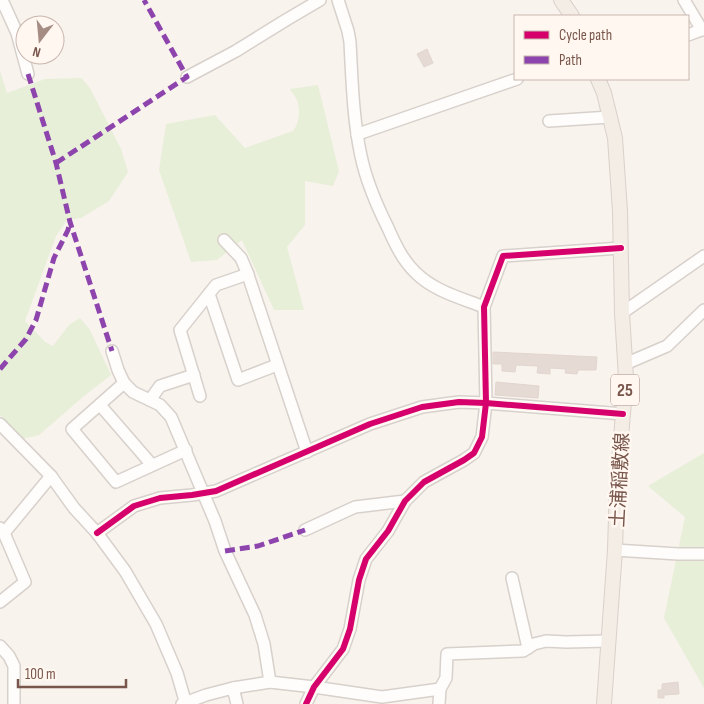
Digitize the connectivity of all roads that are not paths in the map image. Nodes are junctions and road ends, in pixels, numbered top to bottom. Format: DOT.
graph roads {
  1 [pos="2,0"];
  2 [pos="320,0"];
  3 [pos="338,0"];
  4 [pos="561,0"];
  5 [pos="684,0"];
  6 [pos="571,15"];
  7 [pos="703,30"];
  8 [pos="689,35"];
  9 [pos="28,74"];
  10 [pos="187,77"];
  11 [pos="514,80"];
  12 [pos="598,80"];
  13 [pos="610,117"];
  14 [pos="549,121"];
  15 [pos="357,135"];
  16 [pos="224,240"];
  17 [pos="621,248"];
  18 [pos="704,256"];
  19 [pos="248,274"];
  20 [pos="209,294"];
  21 [pos="484,307"];
  22 [pos="704,310"];
  23 [pos="622,312"];
  24 [pos="112,351"];
  25 [pos="625,364"];
  26 [pos="277,365"];
  27 [pos="194,375"];
  28 [pos="124,383"];
  29 [pos="200,396"];
  30 [pos="150,400"];
  31 [pos="486,403"];
  32 [pos="100,405"];
  33 [pos="622,414"];
  34 [pos="0,424"];
  35 [pos="186,450"];
  36 [pos="307,452"];
  37 [pos="152,465"];
  38 [pos="51,476"];
  39 [pos="203,493"];
  40 [pos="404,502"];
  41 [pos="2,530"];
  42 [pos="305,530"];
  43 [pos="97,533"];
  44 [pos="615,550"];
  45 [pos="704,554"];
  46 [pos="512,578"];
  47 [pos="0,602"];
  48 [pos="608,641"];
  49 [pos="0,646"];
  50 [pos="528,648"];
  51 [pos="270,682"];
  52 [pos="314,687"];
  53 [pos="233,688"];
  54 [pos="440,689"];
  55 [pos="381,701"];
  56 [pos="14,704"];
  57 [pos="185,704"];
  58 [pos="237,704"];
  59 [pos="306,704"];
  60 [pos="439,704"];
  61 [pos="604,704"];
  1 -- 9 [label="street"];
  2 -- 10 [label="street"];
  3 -- 15 [label="street"];
  4 -- 6 [label="main road"];
  5 -- 7 [label="street"];
  7 -- 8 [label="street"];
  11 -- 15 [label="street"];
  12 -- 13 [label="main road, 土浦稲敷線 / 25"];
  13 -- 14 [label="street"];
  13 -- 17 [label="main road, 土浦稲敷線 / 25"];
  15 -- 21 [label="street"];
  16 -- 19 [label="street"];
  17 -- 21 [label="street"];
  17 -- 23 [label="main road, 土浦稲敷線 / 25"];
  18 -- 23 [label="street"];
  19 -- 20 [label="street"];
  19 -- 26 [label="street"];
  20 -- 26 [label="street"];
  20 -- 27 [label="street"];
  21 -- 31 [label="street"];
  22 -- 25 [label="street"];
  23 -- 25 [label="main road, 土浦稲敷線 / 25"];
  24 -- 28 [label="street"];
  25 -- 33 [label="main road, 土浦稲敷線 / 25"];
  26 -- 36 [label="street"];
  27 -- 29 [label="street"];
  27 -- 30 [label="street"];
  28 -- 30 [label="street"];
  28 -- 32 [label="street"];
  30 -- 35 [label="street"];
  31 -- 33 [label="street"];
  31 -- 36 [label="street"];
  31 -- 40 [label="street"];
  32 -- 37 [label="street"];
  32 -- 37 [label="street"];
  33 -- 44 [label="main road, 土浦稲敷線 / 25"];
  34 -- 38 [label="street"];
  35 -- 37 [label="street"];
  35 -- 39 [label="street"];
  36 -- 39 [label="street"];
  38 -- 41 [label="street"];
  38 -- 43 [label="street"];
  39 -- 43 [label="street"];
  39 -- 51 [label="street"];
  40 -- 42 [label="street"];
  40 -- 52 [label="street"];
  41 -- 47 [label="street"];
  43 -- 57 [label="street"];
  44 -- 45 [label="street"];
  44 -- 48 [label="main road, 土浦稲敷線 / 25"];
  46 -- 50 [label="street"];
  48 -- 50 [label="street"];
  48 -- 61 [label="main road, 土浦稲敷線 / 25"];
  49 -- 56 [label="street"];
  50 -- 54 [label="street"];
  51 -- 52 [label="street"];
  51 -- 53 [label="street"];
  52 -- 55 [label="street"];
  52 -- 59 [label="street"];
  53 -- 57 [label="street"];
  53 -- 58 [label="street"];
  54 -- 55 [label="street"];
  54 -- 60 [label="street"];
}
